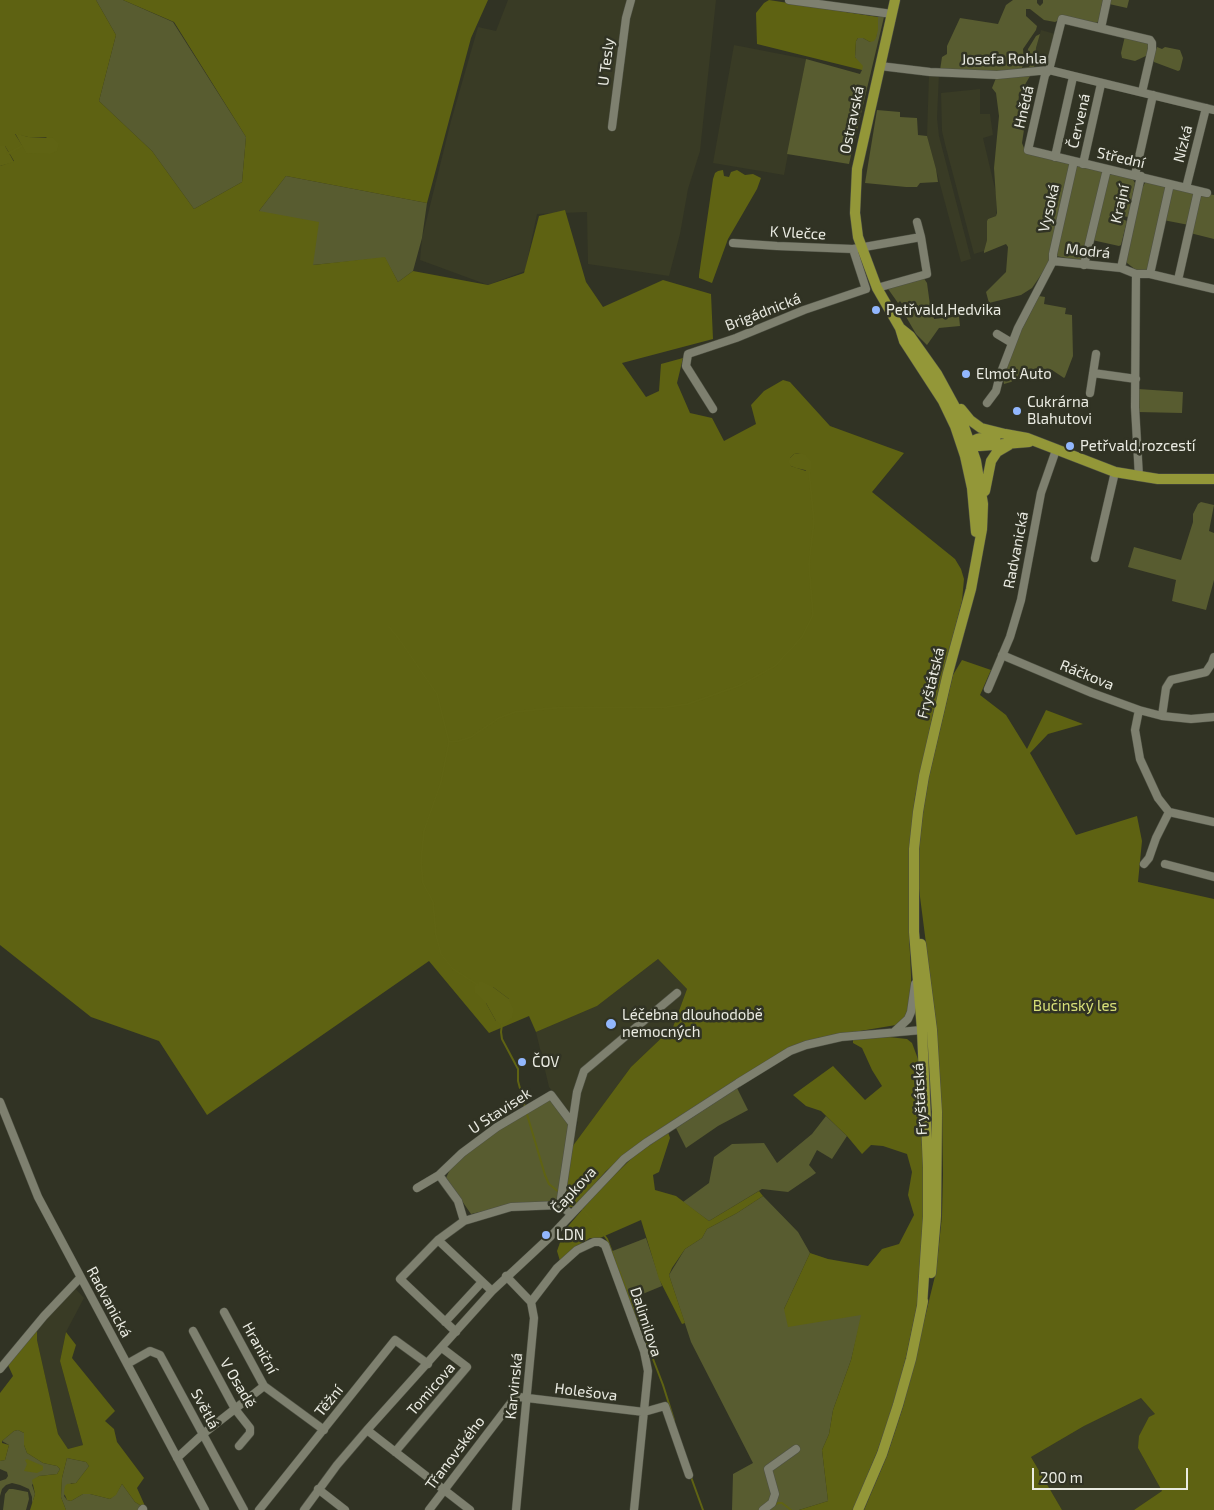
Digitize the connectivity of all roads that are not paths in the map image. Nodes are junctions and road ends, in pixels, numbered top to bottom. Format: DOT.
graph roads {
  1 [pos="631,0"];
  2 [pos="789,0"];
  3 [pos="895,0"];
  4 [pos="1107,0"];
  5 [pos="892,14"];
  6 [pos="1101,28"];
  7 [pos="880,66"];
  8 [pos="1049,70"];
  9 [pos="1074,77"];
  10 [pos="1102,84"];
  11 [pos="1142,92"];
  12 [pos="1153,95"];
  13 [pos="1206,108"];
  14 [pos="1214,110"];
  15 [pos="612,128"];
  16 [pos="1028,150"];
  17 [pos="1055,157"];
  18 [pos="1074,162"];
  19 [pos="1083,164"];
  20 [pos="1107,169"];
  21 [pos="1138,176"];
  22 [pos="1170,184"];
  23 [pos="1186,188"];
  24 [pos="1198,191"];
  25 [pos="1206,193"];
  26 [pos="917,222"];
  27 [pos="921,237"];
  28 [pos="733,243"];
  29 [pos="857,248"];
  30 [pos="1053,261"];
  31 [pos="1084,265"];
  32 [pos="1121,268"];
  33 [pos="1136,274"];
  34 [pos="1150,274"];
  35 [pos="1178,280"];
  36 [pos="877,288"];
  37 [pos="1214,289"];
  38 [pos="900,328"];
  39 [pos="997,334"];
  40 [pos="1012,342"];
  41 [pos="1096,354"];
  42 [pos="1093,373"];
  43 [pos="1136,379"];
  44 [pos="1090,393"];
  45 [pos="953,402"];
  46 [pos="987,403"];
  47 [pos="713,409"];
  48 [pos="955,426"];
  49 [pos="1005,434"];
  50 [pos="1013,443"];
  51 [pos="970,444"];
  52 [pos="1040,444"];
  53 [pos="1056,450"];
  54 [pos="965,456"];
  55 [pos="1115,472"];
  56 [pos="1139,477"];
  57 [pos="1214,479"];
  58 [pos="983,504"];
  59 [pos="978,550"];
  60 [pos="1095,558"];
  61 [pos="967,603"];
  62 [pos="1002,655"];
  63 [pos="1214,657"];
  64 [pos="988,689"];
  65 [pos="1139,710"];
  66 [pos="1162,716"];
  67 [pos="1214,717"];
  68 [pos="1169,812"];
  69 [pos="1214,822"];
  70 [pos="1144,864"];
  71 [pos="1165,864"];
  72 [pos="1214,877"];
  73 [pos="914,890"];
  74 [pos="916,974"];
  75 [pos="677,993"];
  76 [pos="930,1015"];
  77 [pos="922,1030"];
  78 [pos="894,1032"];
  79 [pos="933,1052"];
  80 [pos="0,1102"];
  81 [pos="572,1123"];
  82 [pos="439,1176"];
  83 [pos="417,1188"];
  84 [pos="560,1205"];
  85 [pos="571,1214"];
  86 [pos="464,1221"];
  87 [pos="438,1240"];
  88 [pos="506,1276"];
  89 [pos="80,1278"];
  90 [pos="482,1282"];
  91 [pos="492,1291"];
  92 [pos="532,1302"];
  93 [pos="922,1306"];
  94 [pos="224,1312"];
  95 [pos="445,1322"];
  96 [pos="193,1331"];
  97 [pos="456,1332"];
  98 [pos="442,1348"];
  99 [pos="127,1364"];
  100 [pos="428,1364"];
  101 [pos="0,1369"];
  102 [pos="264,1386"];
  103 [pos="526,1398"];
  104 [pos="234,1409"];
  105 [pos="644,1412"];
  106 [pos="324,1430"];
  107 [pos="367,1430"];
  108 [pos="203,1434"];
  109 [pos="240,1446"];
  110 [pos="796,1449"];
  111 [pos="395,1452"];
  112 [pos="178,1458"];
  113 [pos="689,1475"];
  114 [pos="318,1490"];
  115 [pos="444,1490"];
  116 [pos="205,1510"];
  117 [pos="244,1510"];
  118 [pos="259,1510"];
  119 [pos="304,1510"];
  120 [pos="345,1510"];
  121 [pos="429,1510"];
  122 [pos="470,1510"];
  123 [pos="516,1510"];
  124 [pos="634,1510"];
  125 [pos="763,1510"];
  126 [pos="858,1510"];
  1 -- 15 [label="street, U Tesly"];
  2 -- 5 [label="street"];
  3 -- 5 [label="main road, Ostravská"];
  4 -- 6 [label="street"];
  5 -- 7 [label="main road, Ostravská"];
  6 -- 8 [label="street, Hnědá"];
  6 -- 11 [label="street"];
  7 -- 8 [label="street, Josefa Rohla"];
  7 -- 29 [label="main road, Ostravská"];
  8 -- 9 [label="street, Josefa Rohla"];
  8 -- 16 [label="street, Hnědá"];
  9 -- 10 [label="street, Josefa Rohla"];
  9 -- 17 [label="street"];
  10 -- 11 [label="street, Josefa Rohla"];
  10 -- 19 [label="street, Červená"];
  11 -- 12 [label="street, Josefa Rohla"];
  12 -- 13 [label="street, Josefa Rohla"];
  12 -- 21 [label="street, Krajní"];
  13 -- 14 [label="street, Josefa Rohla"];
  13 -- 23 [label="street, Nízká"];
  16 -- 17 [label="street, Střední"];
  17 -- 18 [label="street, Střední"];
  18 -- 19 [label="street, Střední"];
  18 -- 30 [label="street, Vysoká"];
  19 -- 20 [label="street, Střední"];
  20 -- 21 [label="street, Střední"];
  20 -- 31 [label="street"];
  21 -- 22 [label="street, Střední"];
  21 -- 32 [label="street, Krajní"];
  22 -- 23 [label="street, Střední"];
  22 -- 34 [label="street"];
  23 -- 24 [label="street, Střední"];
  24 -- 25 [label="street, Střední"];
  24 -- 35 [label="street"];
  26 -- 27 [label="street"];
  27 -- 29 [label="street"];
  27 -- 36 [label="street"];
  28 -- 29 [label="street, K Vlečce"];
  29 -- 36 [label="main road, Ostravská"];
  29 -- 47 [label="street, Brigádnická"];
  30 -- 31 [label="street, Modrá"];
  30 -- 40 [label="street, Modrá"];
  31 -- 32 [label="street, Modrá"];
  32 -- 33 [label="street, Modrá"];
  33 -- 34 [label="street, Modrá"];
  33 -- 43 [label="street"];
  34 -- 35 [label="street, Modrá"];
  35 -- 37 [label="street, Modrá"];
  36 -- 38 [label="main road, Ostravská"];
  38 -- 45 [label="main road, Ostravská"];
  38 -- 48 [label="main road, Ostravská"];
  39 -- 40 [label="street"];
  40 -- 46 [label="street, Modrá"];
  41 -- 42 [label="street"];
  42 -- 43 [label="street"];
  42 -- 44 [label="street"];
  43 -- 56 [label="street"];
  45 -- 49 [label="main road"];
  45 -- 51 [label="main road, Ostravská"];
  48 -- 51 [label="main road"];
  48 -- 54 [label="main road, Ostravská"];
  49 -- 51 [label="main road"];
  49 -- 52 [label="main road"];
  50 -- 51 [label="main road"];
  50 -- 52 [label="main road"];
  50 -- 58 [label="main road"];
  51 -- 54 [label="main road"];
  51 -- 58 [label="main road, Ostravská"];
  52 -- 53 [label="main road"];
  53 -- 55 [label="main road"];
  53 -- 62 [label="street, Radvanická"];
  54 -- 59 [label="main road, Ostravská"];
  55 -- 56 [label="main road"];
  55 -- 60 [label="street"];
  56 -- 57 [label="main road"];
  58 -- 59 [label="main road, Ostravská"];
  59 -- 61 [label="main road, Ostravská"];
  61 -- 73 [label="main road, Fryštátská"];
  62 -- 64 [label="street"];
  62 -- 65 [label="street, Ráčkova"];
  63 -- 66 [label="street"];
  65 -- 66 [label="street, Ráčkova"];
  65 -- 68 [label="street"];
  66 -- 67 [label="street, Ráčkova"];
  68 -- 69 [label="street"];
  68 -- 70 [label="street"];
  71 -- 72 [label="street"];
  73 -- 74 [label="main road, Fryštátská"];
  73 -- 76 [label="main road, Fryštátská"];
  74 -- 77 [label="main road, Fryštátská"];
  74 -- 78 [label="street"];
  75 -- 81 [label="street"];
  76 -- 77 [label="street"];
  76 -- 79 [label="main road, Fryštátská"];
  77 -- 78 [label="street, Čapkova"];
  77 -- 79 [label="street"];
  77 -- 93 [label="main road, Fryštátská"];
  78 -- 85 [label="street, Čapkova"];
  79 -- 93 [label="main road, Fryštátská"];
  80 -- 89 [label="street, Radvanická"];
  81 -- 82 [label="street, U Stavisek"];
  81 -- 84 [label="street"];
  82 -- 83 [label="street, U Stavisek"];
  82 -- 86 [label="street"];
  84 -- 85 [label="street"];
  84 -- 86 [label="street"];
  85 -- 88 [label="street, Čapkova"];
  86 -- 87 [label="street"];
  87 -- 90 [label="street"];
  87 -- 95 [label="street"];
  88 -- 91 [label="street, Čapkova"];
  88 -- 92 [label="street"];
  89 -- 99 [label="street, Radvanická"];
  89 -- 101 [label="street"];
  90 -- 91 [label="street"];
  90 -- 95 [label="street"];
  91 -- 97 [label="street, Čapkova"];
  92 -- 103 [label="street, Karvinská"];
  92 -- 105 [label="street, Dalimilova"];
  93 -- 126 [label="main road, Fryštátská"];
  94 -- 102 [label="street, Hraniční"];
  95 -- 97 [label="street"];
  96 -- 104 [label="street, V Osadě"];
  97 -- 98 [label="street, Čapkova"];
  98 -- 100 [label="street, Čapkova"];
  98 -- 111 [label="street, Tomicova"];
  99 -- 108 [label="street, Světlá"];
  99 -- 112 [label="street, Radvanická"];
  100 -- 106 [label="street, Těžní"];
  100 -- 107 [label="street, Čapkova"];
  102 -- 104 [label="street"];
  102 -- 106 [label="street, Hraniční"];
  103 -- 105 [label="street, Holešova"];
  103 -- 115 [label="street, Třanovského"];
  103 -- 123 [label="street, Karvinská"];
  104 -- 108 [label="street"];
  104 -- 109 [label="street, V Osadě"];
  105 -- 113 [label="street, Holešova"];
  105 -- 124 [label="street, Dalimilova"];
  106 -- 118 [label="street, Těžní"];
  107 -- 111 [label="street"];
  107 -- 114 [label="street, Čapkova"];
  108 -- 112 [label="street"];
  108 -- 117 [label="street, Světlá"];
  110 -- 125 [label="street"];
  111 -- 115 [label="street"];
  112 -- 116 [label="street, Radvanická"];
  114 -- 119 [label="street, Čapkova"];
  114 -- 120 [label="street"];
  115 -- 121 [label="street, Třanovského"];
  115 -- 122 [label="street"];
}
